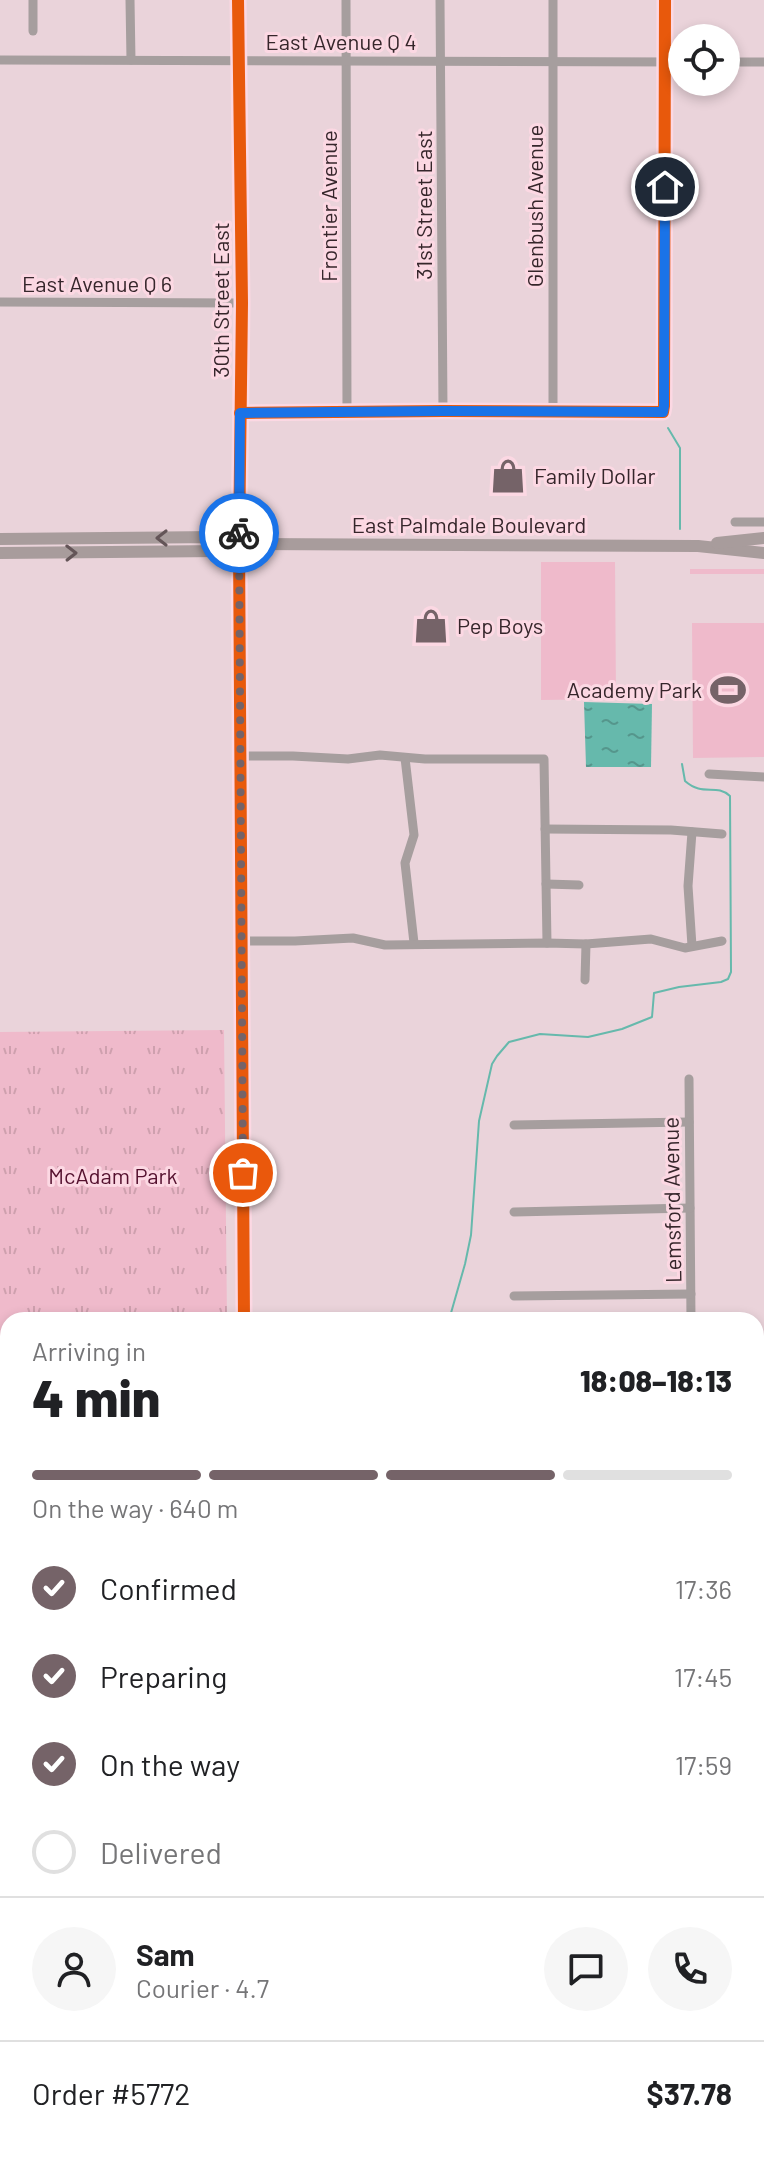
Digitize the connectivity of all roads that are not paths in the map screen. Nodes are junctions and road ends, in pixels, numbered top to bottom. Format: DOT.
graph roads {
  1 [pos="33,0"];
  2 [pos="130,0"];
  3 [pos="238,0"];
  4 [pos="346,0"];
  5 [pos="440,0"];
  6 [pos="553,0"];
  7 [pos="665,0"];
  8 [pos="33,31"];
  9 [pos="0,60"];
  10 [pos="131,60"];
  11 [pos="239,60"];
  12 [pos="347,60"];
  13 [pos="440,61"];
  14 [pos="553,61"];
  15 [pos="665,62"];
  16 [pos="740,62"];
  17 [pos="764,62"];
  18 [pos="0,302"];
  19 [pos="242,303"];
  20 [pos="443,411"];
  21 [pos="347,412"];
  22 [pos="553,412"];
  23 [pos="240,413"];
  24 [pos="735,522"];
  25 [pos="764,522"];
  26 [pos="764,538"];
  27 [pos="0,539"];
  28 [pos="239,544"];
  29 [pos="698,546"];
  30 [pos="0,553"];
  31 [pos="763,554"];
  32 [pos="241,756"];
  33 [pos="405,758"];
  34 [pos="709,774"];
  35 [pos="764,777"];
  36 [pos="545,829"];
  37 [pos="692,832"];
  38 [pos="722,834"];
  39 [pos="546,884"];
  40 [pos="579,885"];
  41 [pos="241,941"];
  42 [pos="722,941"];
  43 [pos="414,943"];
  44 [pos="547,943"];
  45 [pos="586,944"];
  46 [pos="692,946"];
  47 [pos="585,980"];
  48 [pos="689,1079"];
  49 [pos="689,1122"];
  50 [pos="514,1125"];
  51 [pos="690,1208"];
  52 [pos="514,1212"];
  53 [pos="691,1294"];
  54 [pos="514,1296"];
  55 [pos="244,1312"];
  56 [pos="691,1312"];
  1 -- 8 [label="street"];
  2 -- 10 [label="street"];
  3 -- 11 [label="street, 30th Street East"];
  4 -- 12 [label="street, Frontier Avenue"];
  5 -- 13 [label="street, 31st Street East"];
  6 -- 14 [label="street, Glenbush Avenue"];
  7 -- 15 [label="street"];
  9 -- 10 [label="street, East Avenue Q 4"];
  10 -- 11 [label="street, East Avenue Q 4"];
  11 -- 12 [label="street, East Avenue Q 4"];
  11 -- 19 [label="street, 30th Street East"];
  12 -- 13 [label="street, East Avenue Q 4"];
  12 -- 21 [label="street, Frontier Avenue"];
  13 -- 14 [label="street, East Avenue Q 4"];
  13 -- 20 [label="street, 31st Street East"];
  14 -- 15 [label="street, East Avenue Q 4"];
  14 -- 22 [label="street, Glenbush Avenue"];
  15 -- 22 [label="street"];
  16 -- 17 [label="street"];
  18 -- 19 [label="street, East Avenue Q 6"];
  19 -- 23 [label="street, 30th Street East"];
  20 -- 21 [label="street"];
  20 -- 22 [label="street"];
  21 -- 23 [label="street"];
  23 -- 28 [label="street, 30th Street East"];
  24 -- 25 [label="street"];
  26 -- 29 [label="highway, East Palmdale Boulevard"];
  28 -- 27 [label="highway, East Palmdale Boulevard, one-way"];
  28 -- 29 [label="highway, East Palmdale Boulevard"];
  30 -- 28 [label="highway, East Palmdale Boulevard, one-way"];
  28 -- 32 [label="street, 30th Street East"];
  29 -- 31 [label="highway, East Palmdale Boulevard"];
  32 -- 33 [label="street"];
  32 -- 41 [label="street, 30th Street East"];
  33 -- 36 [label="street"];
  33 -- 43 [label="street"];
  34 -- 35 [label="street"];
  36 -- 37 [label="street"];
  36 -- 39 [label="street"];
  37 -- 38 [label="street"];
  37 -- 46 [label="street"];
  39 -- 40 [label="street"];
  39 -- 44 [label="street"];
  41 -- 43 [label="street"];
  41 -- 55 [label="street, 30th Street East"];
  42 -- 46 [label="street"];
  43 -- 44 [label="street"];
  44 -- 45 [label="street"];
  45 -- 46 [label="street"];
  45 -- 47 [label="street"];
  48 -- 49 [label="street, Lemsford Avenue"];
  49 -- 50 [label="street"];
  49 -- 51 [label="street, Lemsford Avenue"];
  51 -- 52 [label="street"];
  51 -- 53 [label="street, Lemsford Avenue"];
  53 -- 54 [label="street"];
  53 -- 56 [label="street, Lemsford Avenue"];
}
